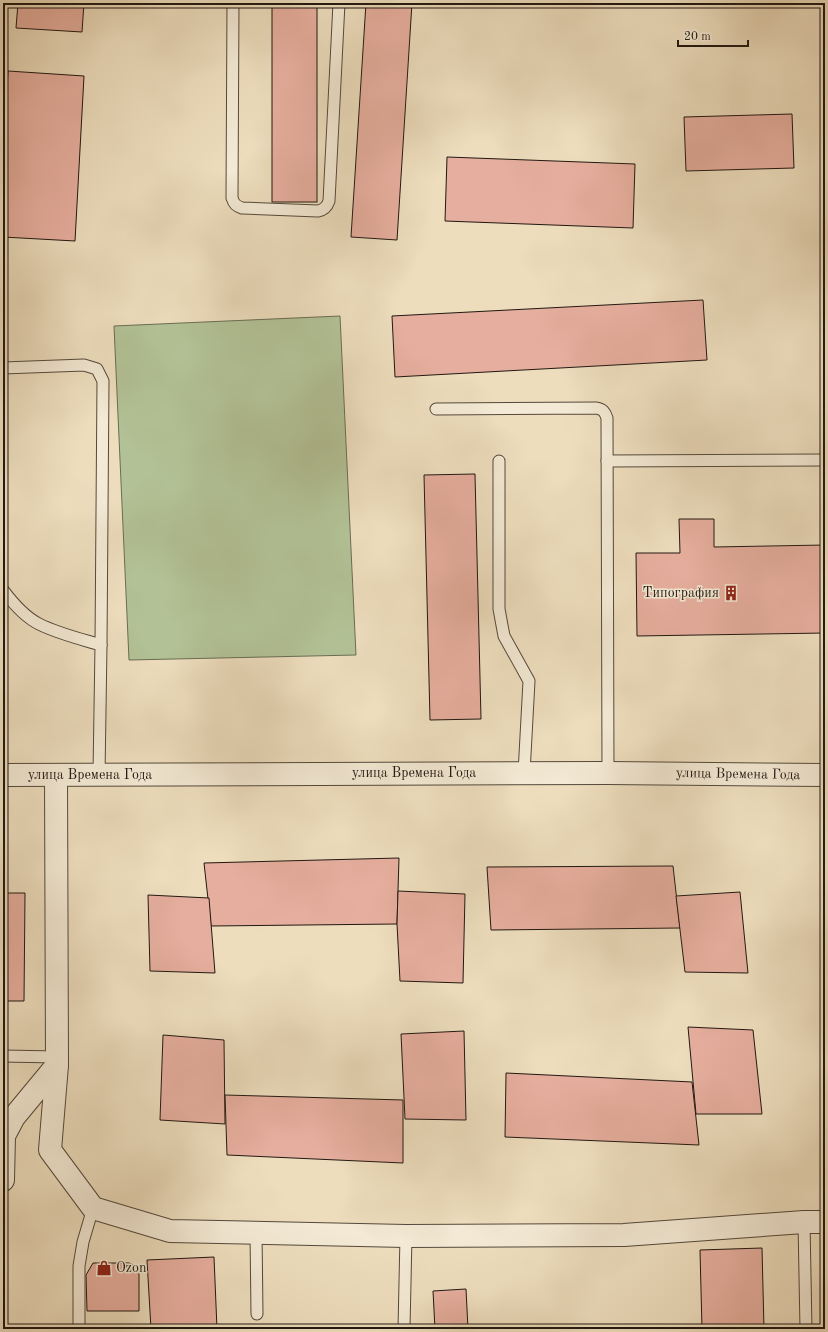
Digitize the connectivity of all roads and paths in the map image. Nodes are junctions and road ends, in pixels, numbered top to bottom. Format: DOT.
graph roads {
  1 [pos="233,3"];
  2 [pos="338,3"];
  3 [pos="3,368"];
  4 [pos="436,410"];
  5 [pos="825,460"];
  6 [pos="499,461"];
  7 [pos="607,461"];
  8 [pos="3,590"];
  9 [pos="101,645"];
  10 [pos="524,773"];
  11 [pos="608,773"];
  12 [pos="3,775"];
  13 [pos="56,775"];
  14 [pos="99,775"];
  15 [pos="825,775"];
  16 [pos="3,1056"];
  17 [pos="57,1061"];
  18 [pos="3,1180"];
  19 [pos="93,1208"];
  20 [pos="814,1222"];
  21 [pos="256,1233"];
  22 [pos="406,1236"];
  23 [pos="257,1314"];
  24 [pos="79,1329"];
  25 [pos="404,1329"];
  26 [pos="806,1329"];
  1 -- 2 [label="lane"];
  3 -- 9 [label="lane"];
  4 -- 7 [label="lane"];
  5 -- 7 [label="lane"];
  6 -- 10 [label="lane"];
  7 -- 11 [label="lane"];
  8 -- 9 [label="lane"];
  9 -- 14 [label="lane"];
  10 -- 11 [label="street, улица Времена Года"];
  10 -- 14 [label="street, улица Времена Года"];
  11 -- 15 [label="street, улица Времена Года"];
  12 -- 13 [label="street, улица Времена Года"];
  13 -- 14 [label="street, улица Времена Года"];
  13 -- 17 [label="street"];
  16 -- 17 [label="lane"];
  17 -- 18 [label="street"];
  17 -- 19 [label="street"];
  19 -- 21 [label="street"];
  19 -- 24 [label="lane"];
  20 -- 22 [label="street"];
  20 -- 26 [label="lane"];
  21 -- 22 [label="street"];
  21 -- 23 [label="lane"];
  22 -- 25 [label="lane"];
}
